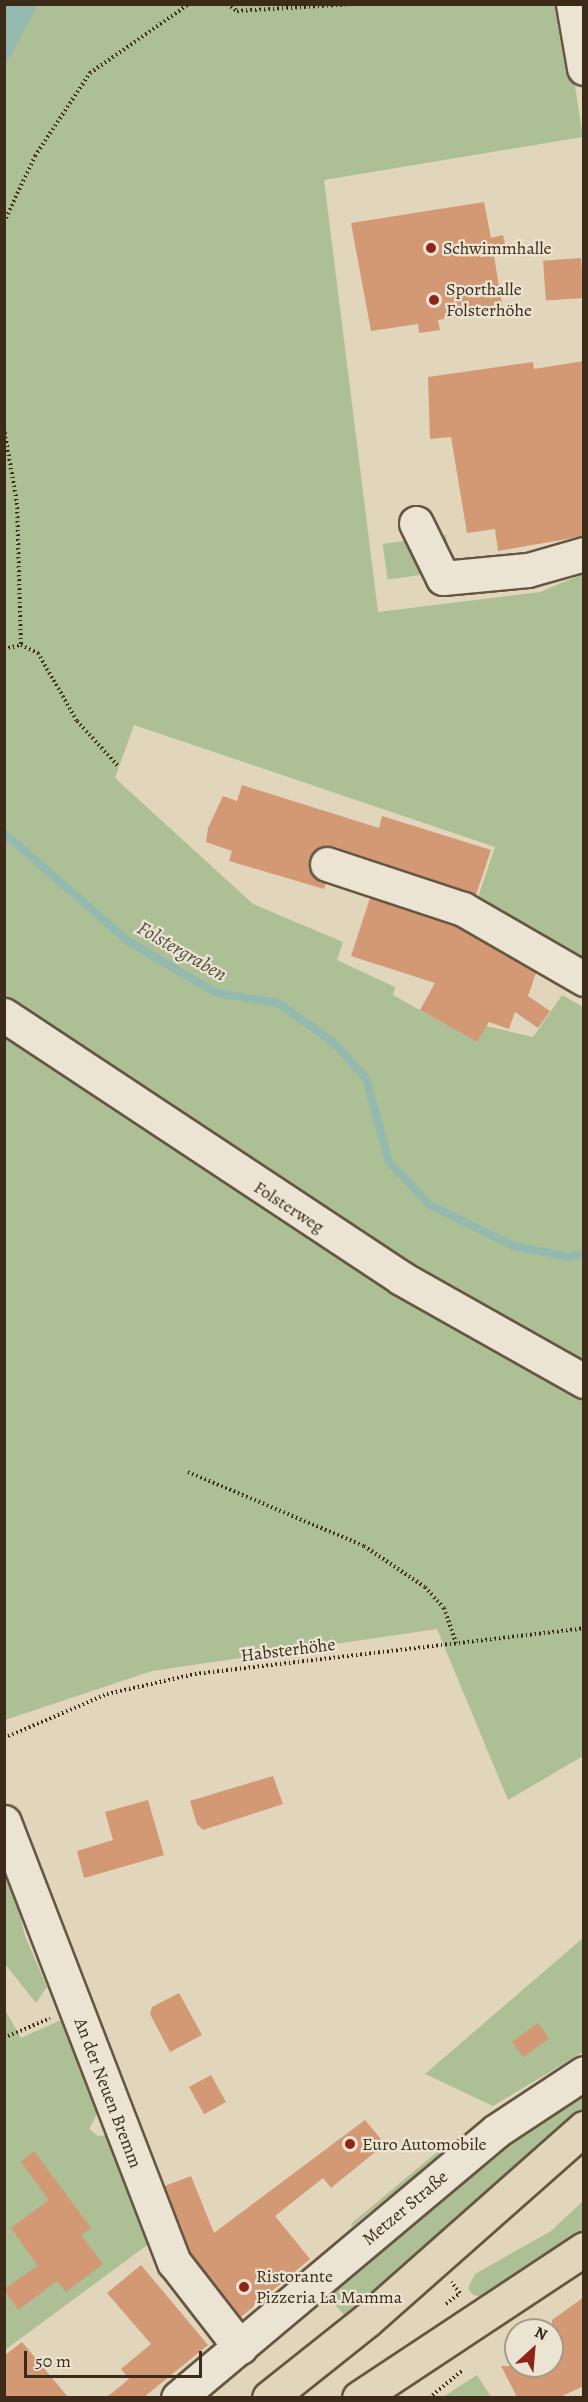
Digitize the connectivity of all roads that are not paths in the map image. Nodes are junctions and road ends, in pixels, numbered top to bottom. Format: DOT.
graph roads {
  1 [pos="573,15"];
  2 [pos="584,68"];
  3 [pos="416,523"];
  4 [pos="584,554"];
  5 [pos="327,864"];
  6 [pos="584,979"];
  7 [pos="4,1015"];
  8 [pos="584,1381"];
  9 [pos="4,1822"];
  10 [pos="584,2073"];
  11 [pos="584,2128"];
  12 [pos="584,2153"];
  13 [pos="584,2249"];
  14 [pos="458,2299"];
  15 [pos="240,2348"];
  16 [pos="178,2397"];
  17 [pos="269,2397"];
  18 [pos="304,2397"];
  19 [pos="359,2397"];
  1 -- 2 [label="street"];
  3 -- 4 [label="street"];
  5 -- 6 [label="street"];
  7 -- 8 [label="street, Folsterweg"];
  9 -- 15 [label="street, An der Neuen Bremm"];
  10 -- 15 [label="street, Metzer Straße"];
  11 -- 17 [label="main road"];
  12 -- 14 [label="main road"];
  13 -- 14 [label="main road"];
  14 -- 18 [label="main road"];
  14 -- 19 [label="main road"];
  15 -- 16 [label="street, Metzer Straße"];
}
